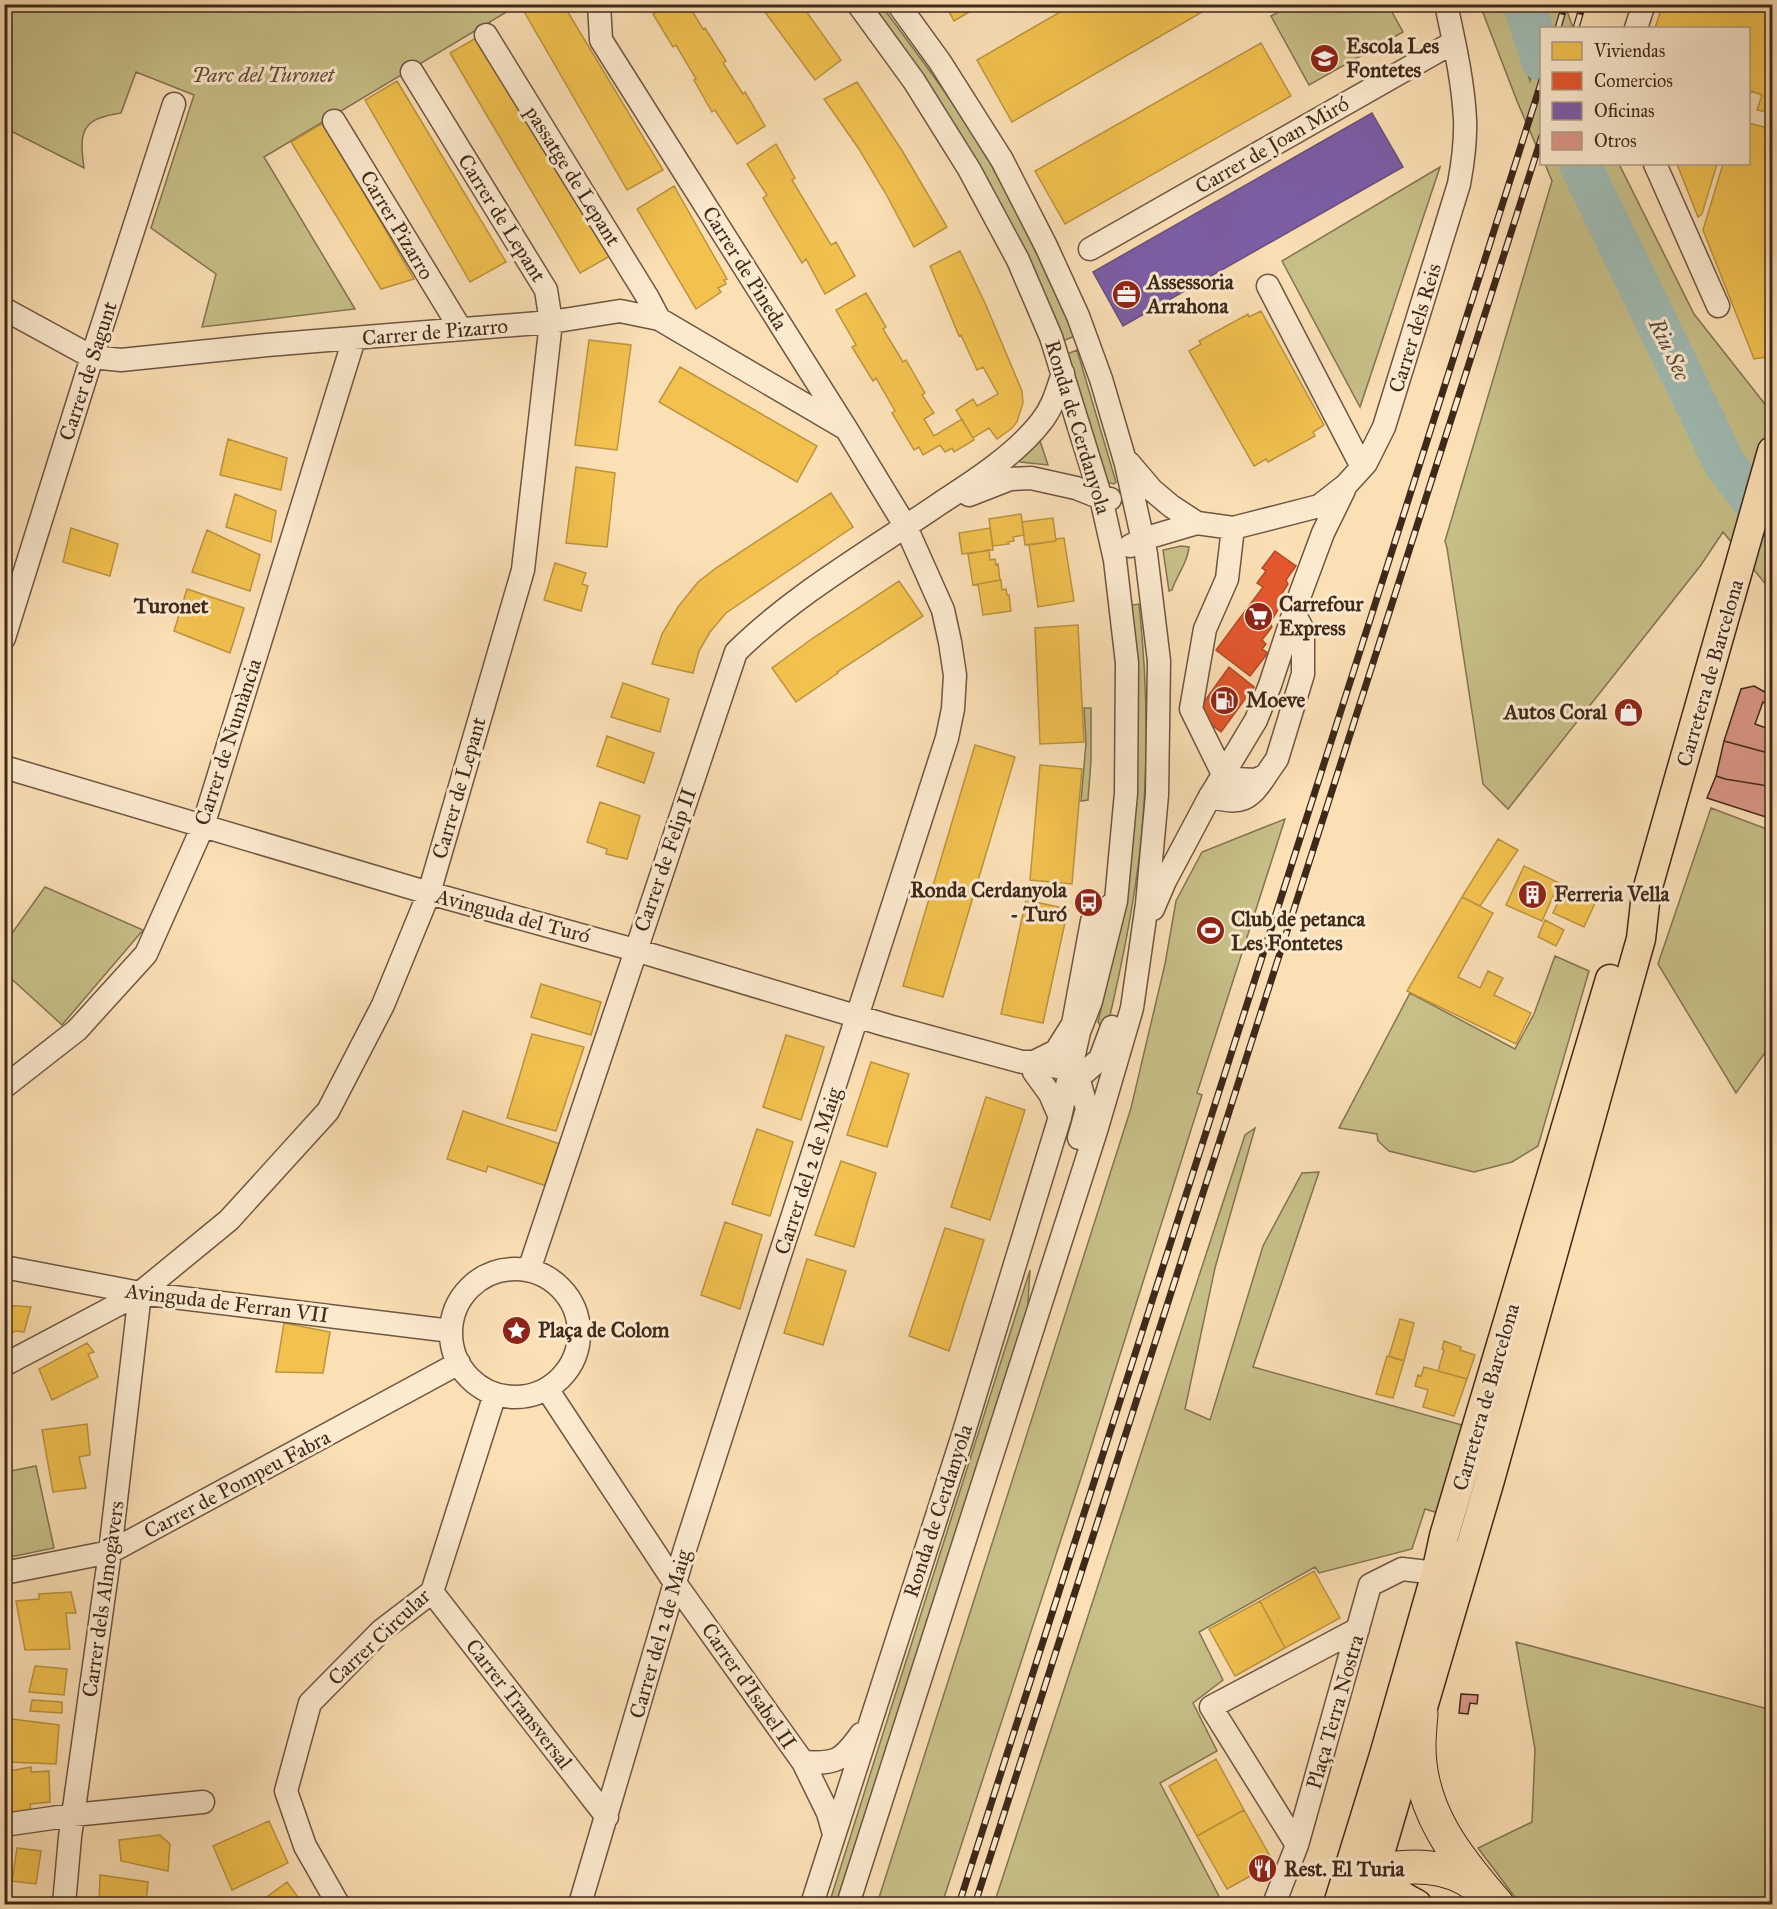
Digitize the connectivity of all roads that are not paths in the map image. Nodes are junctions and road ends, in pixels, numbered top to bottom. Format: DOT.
graph roads {
  1 [pos="599,4"];
  2 [pos="858,4"];
  3 [pos="897,4"];
  4 [pos="1446,4"];
  5 [pos="1644,4"];
  6 [pos="1636,27"];
  7 [pos="486,35"];
  8 [pos="1454,42"];
  9 [pos="412,72"];
  10 [pos="174,104"];
  11 [pos="334,121"];
  12 [pos="1655,165"];
  13 [pos="1090,249"];
  14 [pos="1268,286"];
  15 [pos="1718,306"];
  16 [pos="4,309"];
  17 [pos="658,319"];
  18 [pos="551,322"];
  19 [pos="460,328"];
  20 [pos="354,339"];
  21 [pos="92,357"];
  22 [pos="1063,373"];
  23 [pos="847,430"];
  24 [pos="1773,452"];
  25 [pos="1126,466"];
  26 [pos="1362,467"];
  27 [pos="1346,485"];
  28 [pos="1101,498"];
  29 [pos="1197,523"];
  30 [pos="906,527"];
  31 [pos="1233,528"];
  32 [pos="1143,539"];
  33 [pos="1115,560"];
  34 [pos="1294,613"];
  35 [pos="4,638"];
  36 [pos="4,767"];
  37 [pos="1217,784"];
  38 [pos="202,826"];
  39 [pos="1148,891"];
  40 [pos="429,893"];
  41 [pos="1646,894"];
  42 [pos="1116,901"];
  43 [pos="1142,936"];
  44 [pos="635,950"];
  45 [pos="858,1016"];
  46 [pos="1030,1065"];
  47 [pos="1068,1076"];
  48 [pos="4,1087"];
  49 [pos="1596,1103"];
  50 [pos="1060,1117"];
  51 [pos="1542,1204"];
  52 [pos="4,1267"];
  53 [pos="529,1270"];
  54 [pos="140,1293"];
  55 [pos="1542,1296"];
  56 [pos="1038,1316"];
  57 [pos="451,1331"];
  58 [pos="459,1363"];
  59 [pos="4,1365"];
  60 [pos="547,1389"];
  61 [pos="495,1394"];
  62 [pos="1490,1480"];
  63 [pos="110,1552"];
  64 [pos="4,1573"];
  65 [pos="1436,1573"];
  66 [pos="675,1583"];
  67 [pos="432,1592"];
  68 [pos="1358,1629"];
  69 [pos="1421,1714"];
  70 [pos="870,1722"];
  71 [pos="1384,1755"];
  72 [pos="803,1762"];
  73 [pos="203,1802"];
  74 [pos="73,1815"];
  75 [pos="607,1817"];
  76 [pos="4,1825"];
  77 [pos="834,1834"];
  78 [pos="1297,1845"];
  79 [pos="1375,1871"];
  80 [pos="1494,1900"];
  81 [pos="64,1905"];
  82 [pos="338,1905"];
  83 [pos="580,1905"];
  84 [pos="812,1905"];
  85 [pos="848,1905"];
  86 [pos="1274,1905"];
  87 [pos="1338,1905"];
  88 [pos="1352,1905"];
  89 [pos="1365,1905"];
  90 [pos="1418,1905"];
  1 -- 23 [label="street, Carrer de Pineda"];
  2 -- 22 [label="street, Ronda de Cerdanyola"];
  3 -- 25 [label="street, Ronda de Cerdanyola"];
  4 -- 8 [label="street, Carrer dels Reis"];
  5 -- 6 [label="street"];
  7 -- 17 [label="street, passatge de Lepant"];
  8 -- 13 [label="street, Carrer de Joan Miró"];
  8 -- 26 [label="street, Carrer dels Reis"];
  9 -- 18 [label="street, Carrer de Lepant"];
  10 -- 21 [label="street, Carrer de Sagunt"];
  11 -- 19 [label="street, Carrer Pizarro"];
  12 -- 15 [label="street"];
  14 -- 26 [label="street"];
  16 -- 21 [label="street, Carrer de Pizarro"];
  17 -- 18 [label="street, Carrer de Pizarro"];
  17 -- 23 [label="street, Carrer de Pizarro"];
  18 -- 19 [label="street, Carrer de Pizarro"];
  18 -- 40 [label="street, Carrer de Lepant"];
  19 -- 20 [label="street, Carrer de Pizarro"];
  20 -- 21 [label="street, Carrer de Pizarro"];
  20 -- 38 [label="street, Carrer de Numància"];
  21 -- 35 [label="street, Carrer de Sagunt"];
  22 -- 28 [label="street, Ronda de Cerdanyola"];
  22 -- 30 [label="street, Carrer de Felip II"];
  23 -- 30 [label="street, Carrer de Pineda"];
  24 -- 41 [label="main road, Carretera de Barcelona"];
  25 -- 28 [label="street"];
  25 -- 29 [label="street, Carrer dels Reis"];
  25 -- 32 [label="street, Ronda de Cerdanyola"];
  26 -- 27 [label="street, Carrer dels Reis"];
  27 -- 31 [label="street, Carrer dels Reis"];
  27 -- 34 [label="street"];
  28 -- 30 [label="street, Carrer de Felip II"];
  28 -- 33 [label="street, Ronda de Cerdanyola"];
  29 -- 31 [label="street, Carrer dels Reis"];
  29 -- 32 [label="street, Carrer dels Reis"];
  30 -- 44 [label="street, Carrer de Felip II"];
  30 -- 45 [label="street, Carrer del 2 de Maig"];
  31 -- 37 [label="street"];
  32 -- 33 [label="street, Carrer dels Reis"];
  32 -- 39 [label="street, Ronda de Cerdanyola"];
  33 -- 42 [label="street, Ronda de Cerdanyola"];
  34 -- 37 [label="street"];
  34 -- 37 [label="street"];
  36 -- 38 [label="street, Avinguda del Turó"];
  37 -- 43 [label="street"];
  38 -- 40 [label="street, Avinguda del Turó"];
  38 -- 48 [label="street, Carrer de Numància"];
  39 -- 43 [label="street, Ronda de Cerdanyola"];
  39 -- 47 [label="street, Ronda de Cerdanyola"];
  40 -- 44 [label="street, Avinguda del Turó"];
  40 -- 54 [label="street, Carrer de Lepant"];
  41 -- 49 [label="main road, Carretera de Barcelona"];
  41 -- 51 [label="main road, Carretera de Barcelona"];
  42 -- 46 [label="street"];
  42 -- 47 [label="street, Ronda de Cerdanyola"];
  43 -- 56 [label="street, Ronda de Cerdanyola"];
  44 -- 45 [label="street, Avinguda del Turó"];
  44 -- 53 [label="street, Carrer de Felip II"];
  45 -- 46 [label="street, Avinguda del Turó"];
  45 -- 66 [label="street, Carrer del 2 de Maig"];
  46 -- 47 [label="street, Avinguda del Turó"];
  46 -- 50 [label="street"];
  47 -- 50 [label="street, Ronda de Cerdanyola"];
  47 -- 56 [label="street, Ronda de Cerdanyola"];
  49 -- 51 [label="main road"];
  49 -- 55 [label="main road, Carretera de Barcelona"];
  50 -- 70 [label="street, Ronda de Cerdanyola"];
  51 -- 55 [label="main road"];
  51 -- 65 [label="main road, Carretera de Barcelona"];
  52 -- 54 [label="street, Avinguda de Ferran VII"];
  53 -- 57 [label="street"];
  53 -- 60 [label="street"];
  54 -- 57 [label="street, Avinguda de Ferran VII"];
  54 -- 59 [label="street, Carrer de Lepant"];
  54 -- 63 [label="street, Carrer dels Almogàvers"];
  55 -- 62 [label="main road, Carretera de Barcelona"];
  56 -- 85 [label="street, Ronda de Cerdanyola"];
  57 -- 58 [label="street"];
  58 -- 61 [label="street"];
  58 -- 63 [label="street, Carrer de Pompeu Fabra"];
  60 -- 61 [label="street"];
  60 -- 66 [label="street, Carrer d'Isabel II"];
  61 -- 67 [label="street, Carrer Circular"];
  62 -- 65 [label="street"];
  62 -- 69 [label="main road, Carretera de Barcelona"];
  63 -- 64 [label="street, Carrer de Pompeu Fabra"];
  63 -- 74 [label="street, Carrer dels Almogàvers"];
  65 -- 68 [label="street, Plaça Terra Nostra"];
  65 -- 71 [label="main road, Carretera de Barcelona"];
  66 -- 72 [label="street, Carrer d'Isabel II"];
  66 -- 75 [label="street, Carrer del 2 de Maig"];
  67 -- 75 [label="street, Carrer Transversal"];
  67 -- 82 [label="street, Carrer Circular"];
  68 -- 78 [label="street, Plaça Terra Nostra"];
  68 -- 78 [label="street"];
  69 -- 79 [label="main road, Carretera de Barcelona"];
  69 -- 80 [label="highway"];
  70 -- 72 [label="street, Carrer d'Isabel II"];
  70 -- 77 [label="street, Ronda de Cerdanyola"];
  71 -- 79 [label="main road"];
  71 -- 87 [label="main road, Carretera de Barcelona"];
  72 -- 77 [label="street"];
  73 -- 74 [label="street"];
  74 -- 76 [label="street"];
  74 -- 81 [label="street, Carrer dels Almogàvers"];
  75 -- 83 [label="street"];
  77 -- 84 [label="street, Ronda de Cerdanyola"];
  78 -- 86 [label="street, Plaça Terra Nostra"];
  79 -- 80 [label="highway"];
  79 -- 88 [label="main road"];
  79 -- 89 [label="main road, Carretera de Barcelona"];
  79 -- 90 [label="main road"];
}
